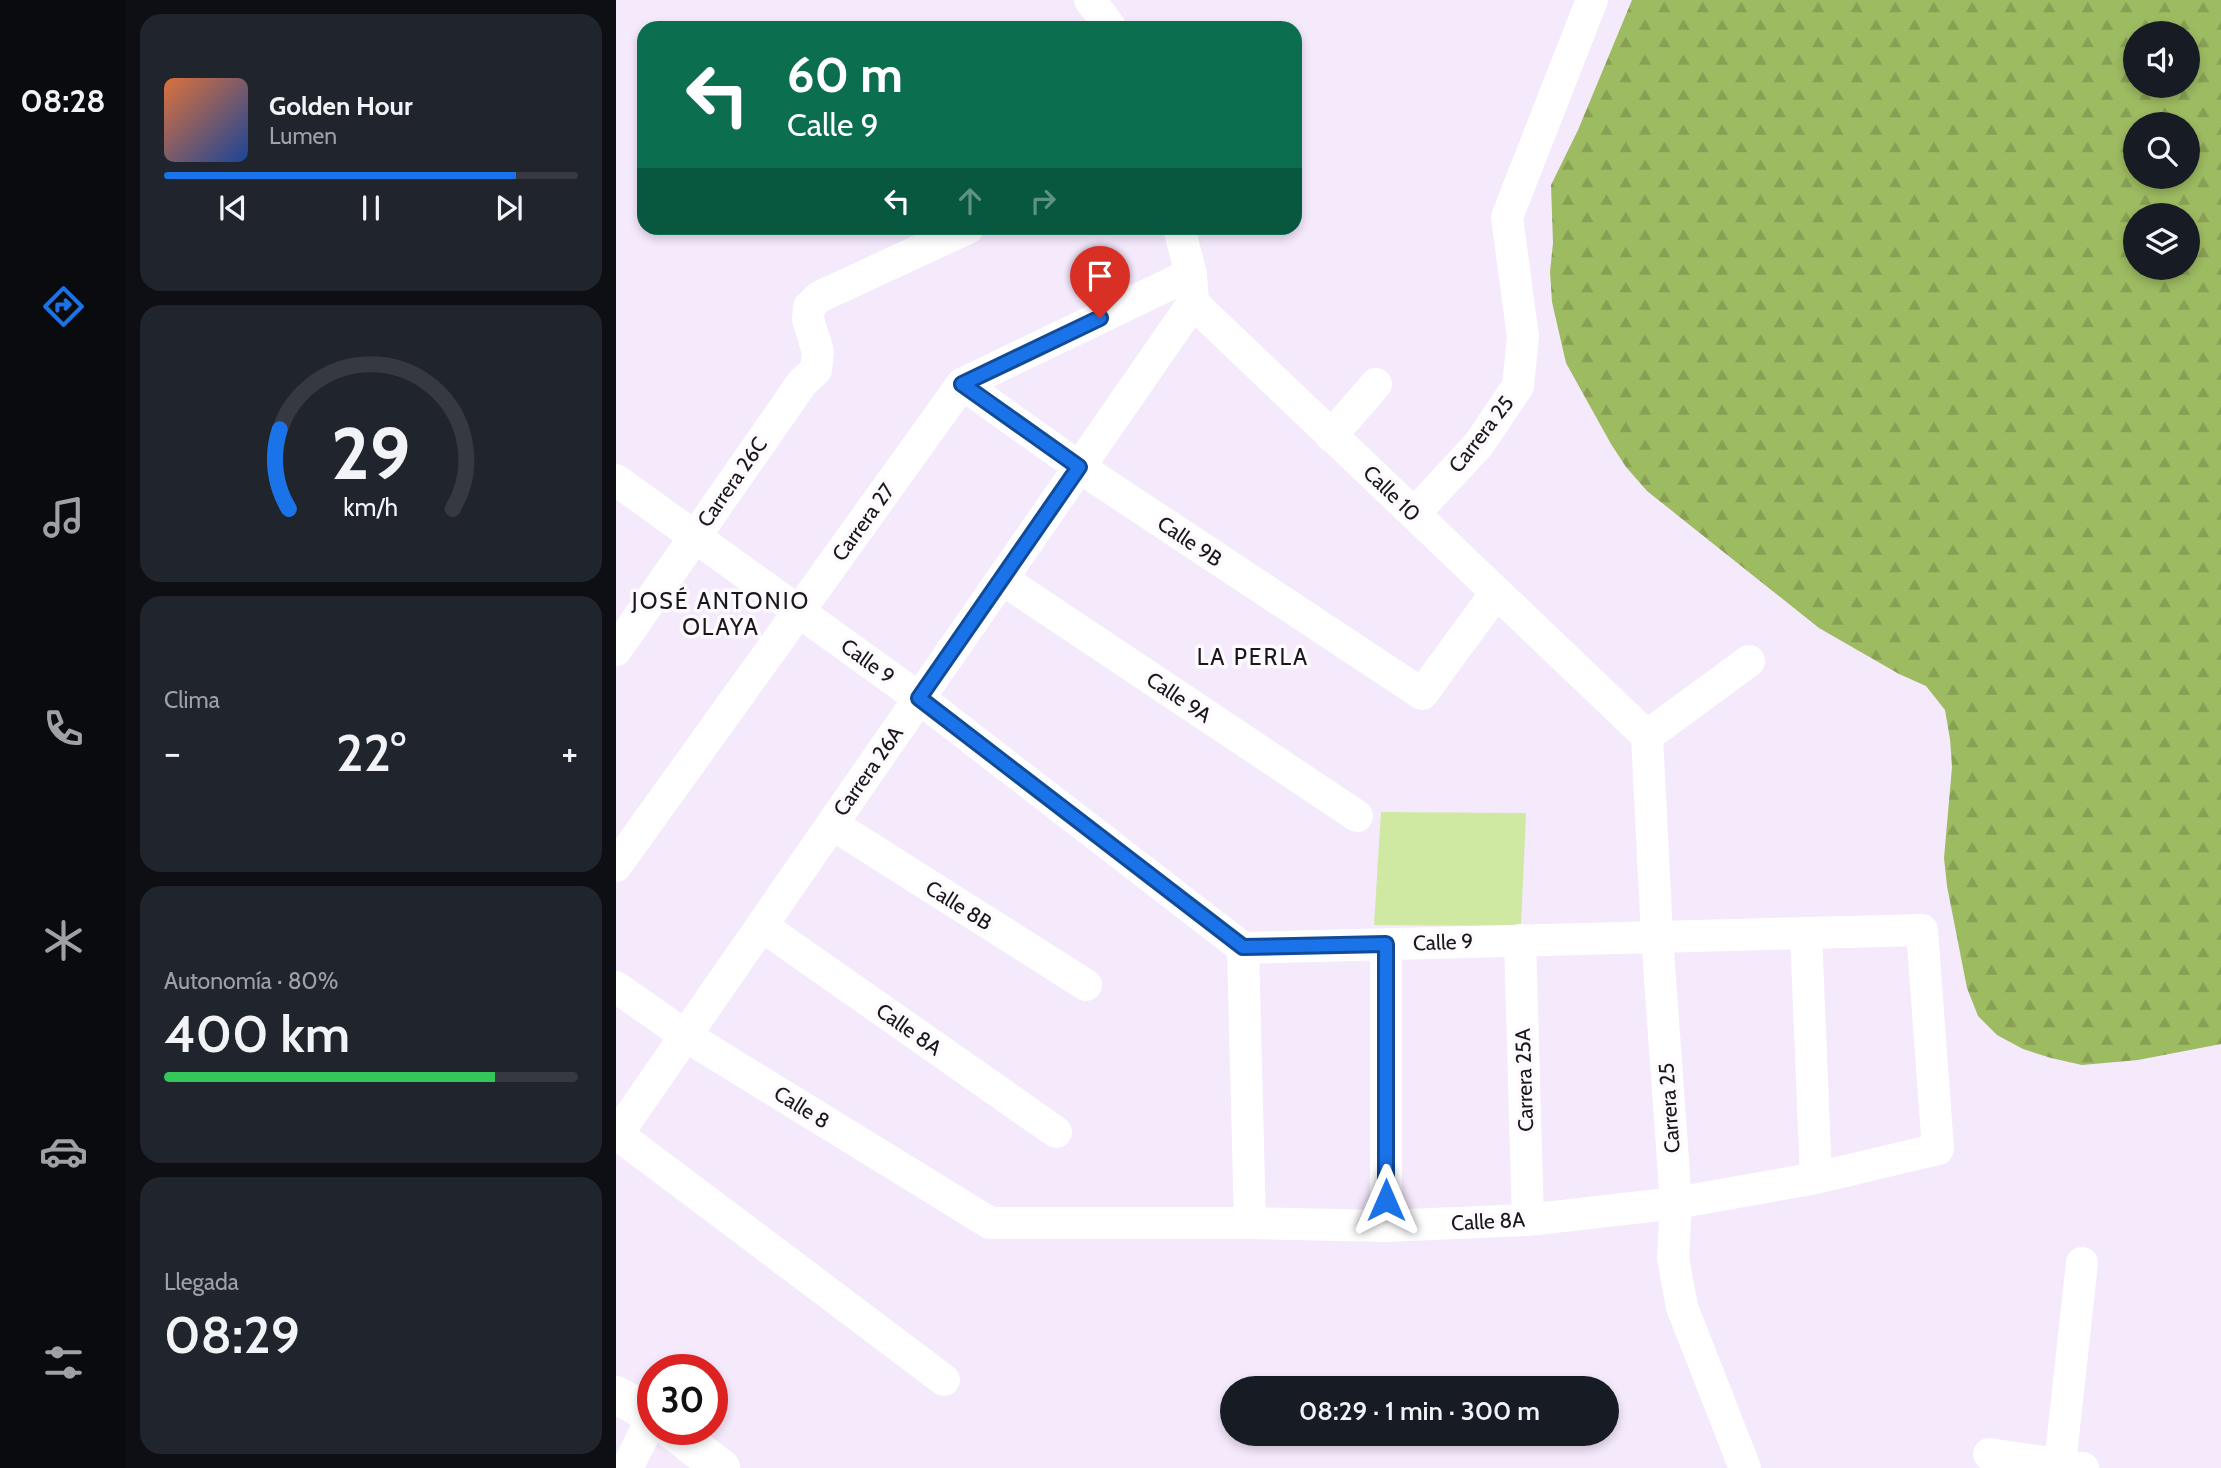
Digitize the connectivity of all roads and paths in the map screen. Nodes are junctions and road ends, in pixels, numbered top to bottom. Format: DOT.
graph roads {
  1 [pos="1090,0"];
  2 [pos="1592,0"];
  3 [pos="1106,21"];
  4 [pos="953,235"];
  5 [pos="1180,235"];
  6 [pos="1192,289"];
  7 [pos="962,384"];
  8 [pos="1376,384"];
  9 [pos="1331,436"];
  10 [pos="1079,467"];
  11 [pos="616,480"];
  12 [pos="1414,514"];
  13 [pos="694,536"];
  14 [pos="1002,579"];
  15 [pos="1496,593"];
  16 [pos="799,611"];
  17 [pos="616,650"];
  18 [pos="1749,661"];
  19 [pos="919,698"];
  20 [pos="1647,736"];
  21 [pos="1357,816"];
  22 [pos="832,824"];
  23 [pos="616,866"];
  24 [pos="762,926"];
  25 [pos="1806,933"];
  26 [pos="1657,936"];
  27 [pos="1520,940"];
  28 [pos="1386,944"];
  29 [pos="1243,947"];
  30 [pos="1086,985"];
  31 [pos="616,987"];
  32 [pos="686,1036"];
  33 [pos="621,1120"];
  34 [pos="1056,1132"];
  35 [pos="1938,1149"];
  36 [pos="1816,1178"];
  37 [pos="1676,1203"];
  38 [pos="1528,1220"];
  39 [pos="990,1223"];
  40 [pos="1250,1223"];
  41 [pos="1386,1226"];
  42 [pos="2082,1263"];
  43 [pos="944,1380"];
  44 [pos="616,1395"];
  45 [pos="637,1407"];
  46 [pos="638,1445"];
  47 [pos="691,1445"];
  48 [pos="1989,1454"];
  49 [pos="2072,1466"];
  50 [pos="627,1468"];
  51 [pos="721,1468"];
  52 [pos="1745,1468"];
  1 -- 3 [label="street"];
  2 -- 12 [label="street, Carrera 25"];
  4 -- 13 [label="street, Carrera 26C"];
  5 -- 6 [label="street"];
  6 -- 7 [label="street, Carrera 27"];
  6 -- 9 [label="street, Calle 10"];
  6 -- 10 [label="street, Carrera 26A"];
  7 -- 10 [label="street, Calle 9B"];
  7 -- 16 [label="street, Carrera 27"];
  8 -- 9 [label="street"];
  9 -- 12 [label="street, Calle 10"];
  10 -- 14 [label="street, Carrera 26A"];
  10 -- 15 [label="street, Calle 9B"];
  11 -- 13 [label="street, Calle 9"];
  12 -- 15 [label="street, Calle 10"];
  13 -- 16 [label="street, Calle 9"];
  13 -- 17 [label="street, Carrera 26C"];
  14 -- 19 [label="street, Carrera 26A"];
  14 -- 21 [label="street, Calle 9A"];
  15 -- 20 [label="street, Calle 10"];
  16 -- 19 [label="street, Calle 9"];
  16 -- 23 [label="street, Carrera 27"];
  18 -- 20 [label="street"];
  19 -- 22 [label="street, Carrera 26A"];
  19 -- 29 [label="street, Calle 9"];
  20 -- 26 [label="street, Carrera 25"];
  22 -- 24 [label="street, Carrera 26A"];
  22 -- 30 [label="street, Calle 8B"];
  24 -- 32 [label="street, Carrera 26A"];
  24 -- 34 [label="street, Calle 8A"];
  25 -- 26 [label="street, Calle 9"];
  25 -- 35 [label="street, Calle 9"];
  25 -- 36 [label="street"];
  26 -- 27 [label="street, Calle 9"];
  26 -- 37 [label="street, Carrera 25"];
  27 -- 28 [label="street, Calle 9"];
  27 -- 38 [label="street, Carrera 25A"];
  28 -- 29 [label="street, Calle 9"];
  28 -- 41 [label="street"];
  29 -- 40 [label="street"];
  31 -- 32 [label="street, Calle 8"];
  32 -- 33 [label="street, Carrera 26A"];
  32 -- 39 [label="street, Calle 8"];
  33 -- 43 [label="street"];
  35 -- 36 [label="street, Calle 8A"];
  36 -- 37 [label="street, Calle 8A"];
  37 -- 38 [label="street, Calle 8A"];
  37 -- 52 [label="street, Carrera 25"];
  38 -- 41 [label="street, Calle 8A"];
  39 -- 40 [label="street, Calle 8A"];
  40 -- 41 [label="street, Calle 8A"];
  42 -- 49 [label="street"];
  44 -- 45 [label="main road"];
  46 -- 50 [label="street"];
  47 -- 51 [label="main road"];
  48 -- 49 [label="street"];
}
